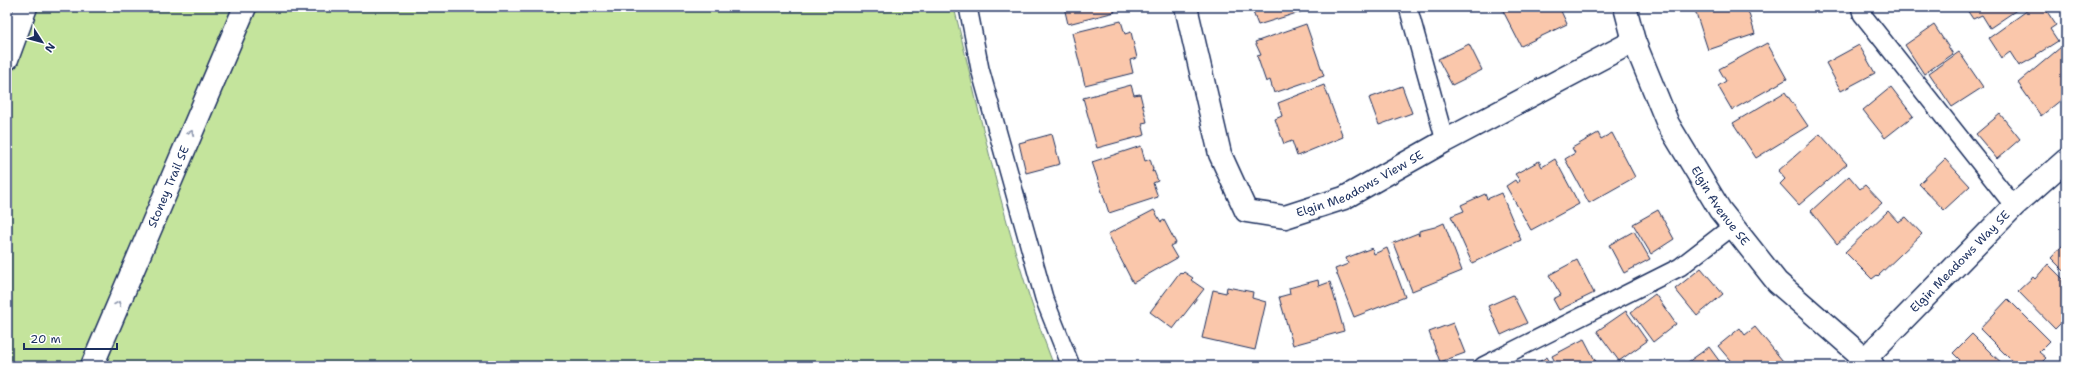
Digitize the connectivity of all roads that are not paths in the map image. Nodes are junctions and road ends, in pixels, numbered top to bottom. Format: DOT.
graph roads {
  1 [pos="26,7"];
  2 [pos="245,7"];
  3 [pos="968,7"];
  4 [pos="1186,7"];
  5 [pos="1408,7"];
  6 [pos="1624,7"];
  7 [pos="1860,7"];
  8 [pos="1634,41"];
  9 [pos="7,59"];
  10 [pos="1445,141"];
  11 [pos="2066,160"];
  12 [pos="2014,206"];
  13 [pos="1733,226"];
  14 [pos="1866,364"];
  15 [pos="92,366"];
  16 [pos="1072,366"];
  17 [pos="1483,366"];
  1 -- 9 [label="main road"];
  15 -- 2 [label="main road, Stoney Trail SE, one-way"];
  3 -- 16 [label="lane"];
  4 -- 10 [label="main road, Elgin Meadows View SE"];
  5 -- 10 [label="lane"];
  6 -- 8 [label="main road, Elgin Avenue SE"];
  7 -- 12 [label="lane"];
  8 -- 10 [label="main road, Elgin Meadows View SE"];
  8 -- 13 [label="main road, Elgin Avenue SE"];
  11 -- 12 [label="main road, Elgin Meadows Way SE"];
  12 -- 14 [label="main road, Elgin Meadows Way SE"];
  13 -- 14 [label="main road, Elgin Avenue SE"];
  13 -- 17 [label="lane"];
}
